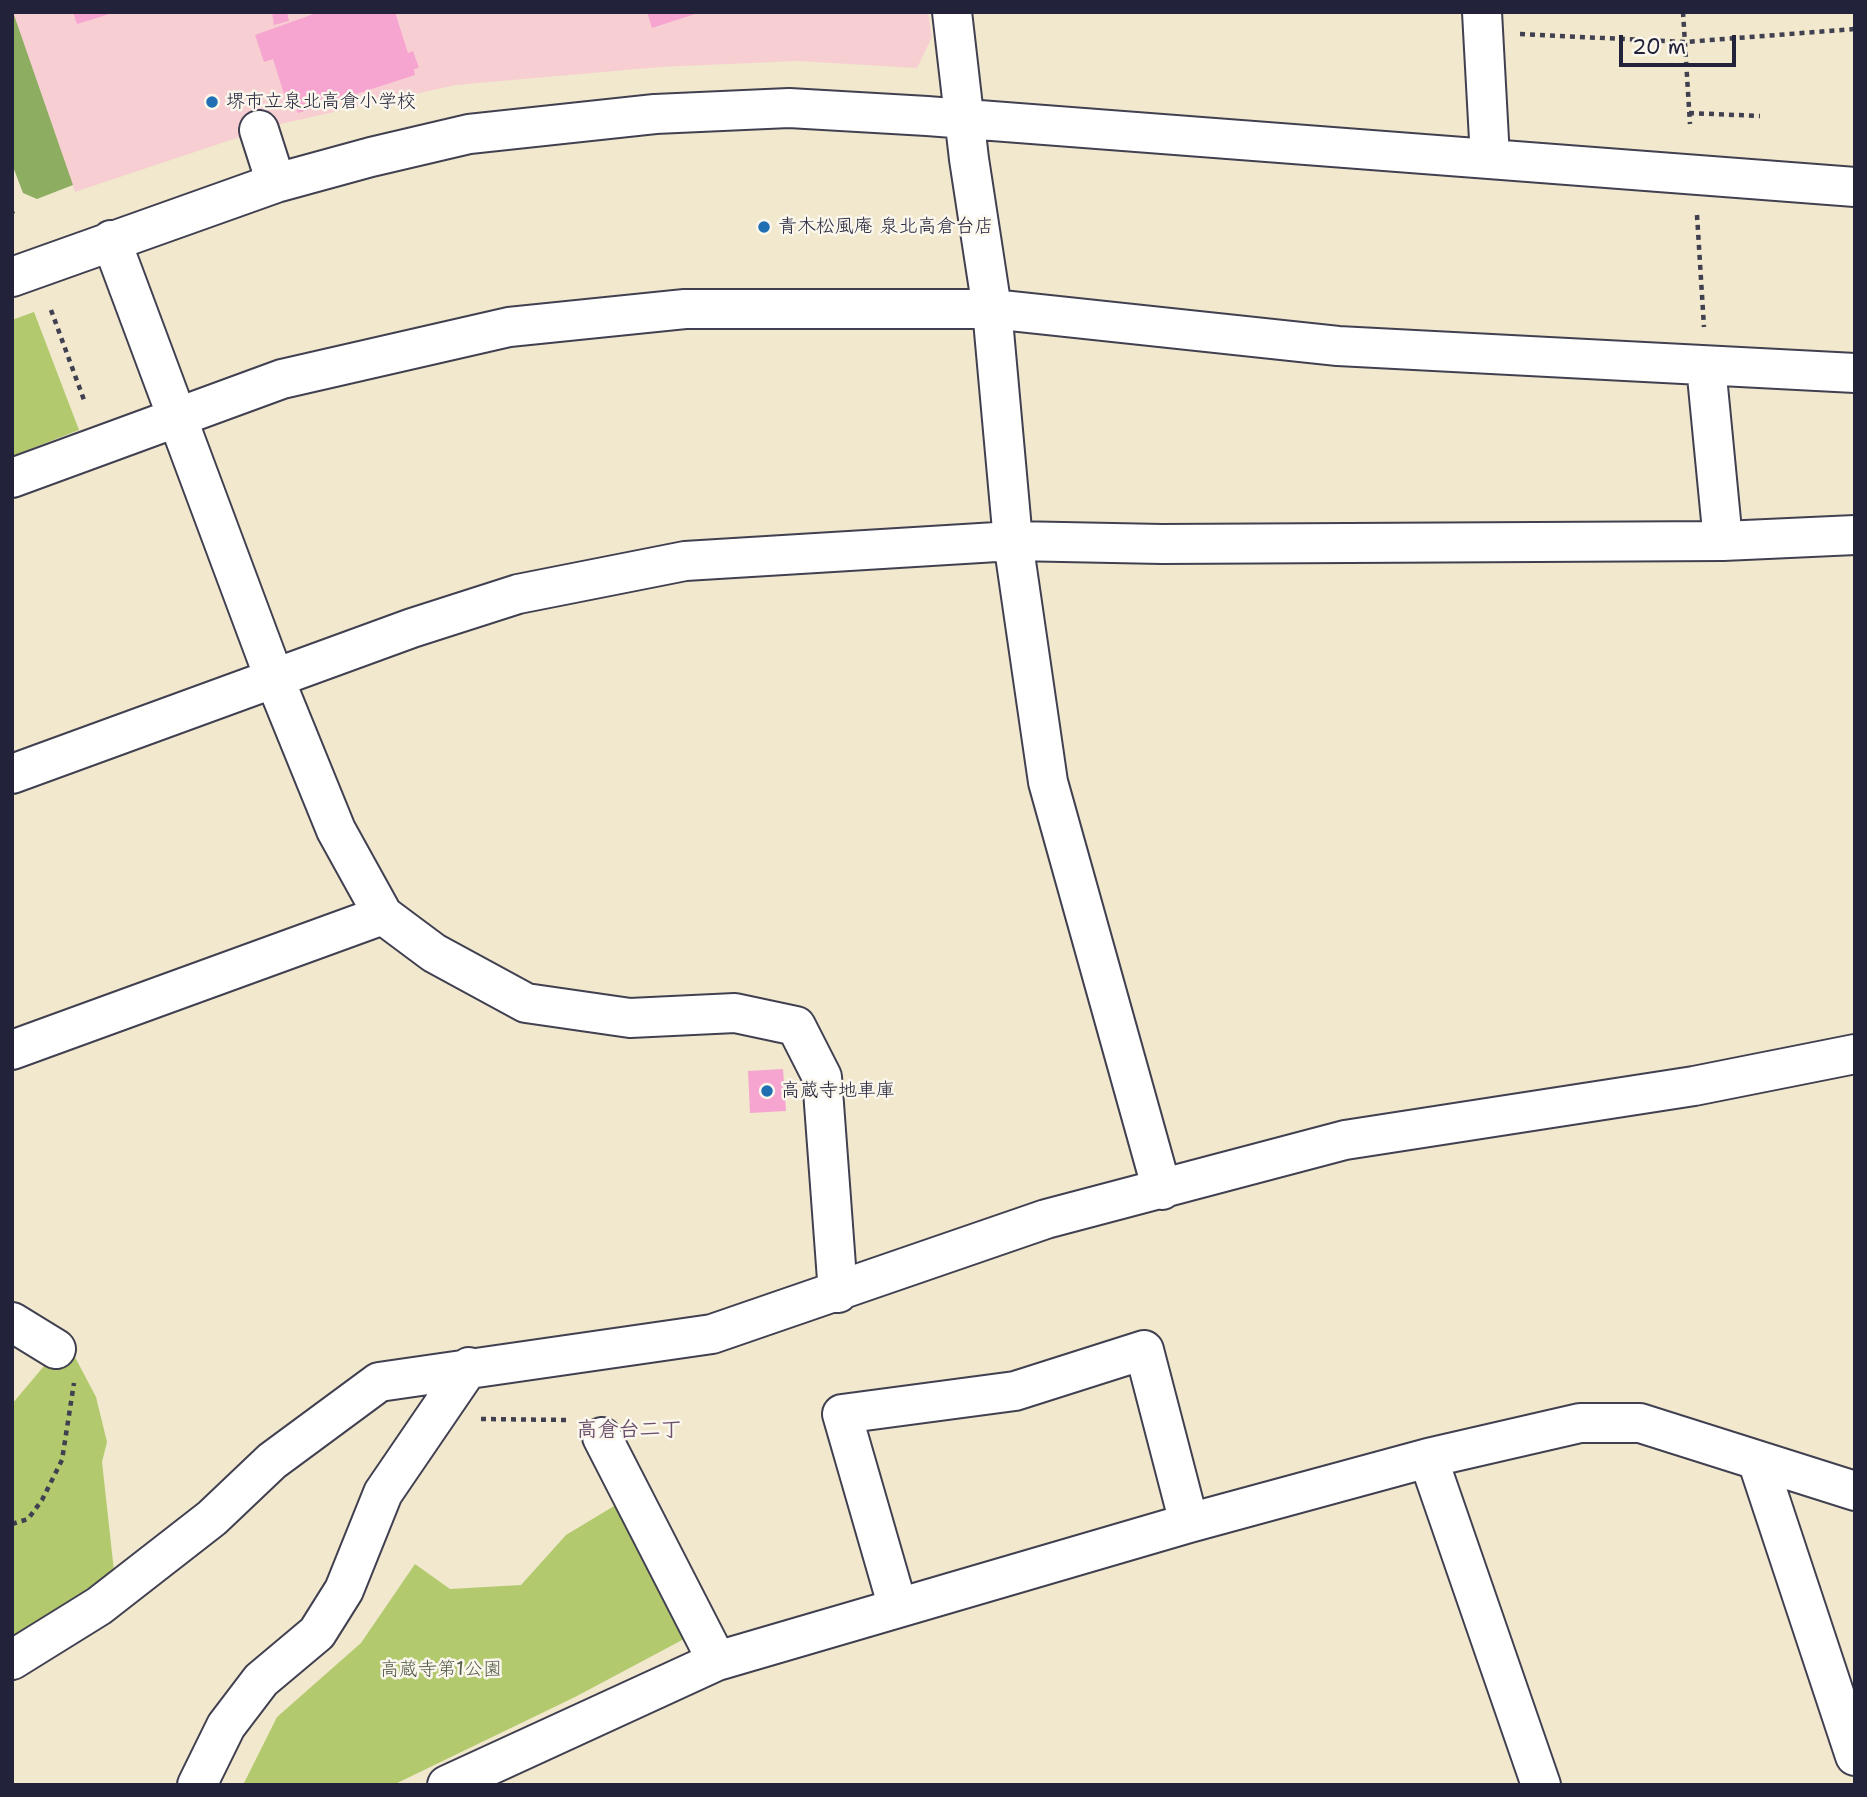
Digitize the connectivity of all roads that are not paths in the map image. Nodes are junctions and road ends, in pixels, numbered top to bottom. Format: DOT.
graph roads {
  1 [pos="952,12"];
  2 [pos="1482,22"];
  3 [pos="965,119"];
  4 [pos="259,130"];
  5 [pos="1490,158"];
  6 [pos="276,183"];
  7 [pos="1855,187"];
  8 [pos="111,240"];
  9 [pos="12,277"];
  10 [pos="992,309"];
  11 [pos="1706,366"];
  12 [pos="1855,373"];
  13 [pos="179,416"];
  14 [pos="12,478"];
  15 [pos="1855,535"];
  16 [pos="1013,541"];
  17 [pos="1723,541"];
  18 [pos="275,680"];
  19 [pos="12,774"];
  20 [pos="383,915"];
  21 [pos="12,1049"];
  22 [pos="1855,1054"];
  23 [pos="1162,1190"];
  24 [pos="838,1293"];
  25 [pos="12,1322"];
  26 [pos="56,1349"];
  27 [pos="468,1367"];
  28 [pos="602,1437"];
  29 [pos="1428,1458"];
  30 [pos="1758,1463"];
  31 [pos="1855,1491"];
  32 [pos="1188,1522"];
  33 [pos="898,1608"];
  34 [pos="12,1660"];
  35 [pos="717,1661"];
  36 [pos="1855,1756"];
  37 [pos="197,1785"];
  38 [pos="447,1785"];
  39 [pos="1541,1785"];
  1 -- 3 [label="street"];
  2 -- 5 [label="street"];
  3 -- 5 [label="street"];
  3 -- 6 [label="street"];
  3 -- 10 [label="street"];
  4 -- 6 [label="street"];
  5 -- 7 [label="street"];
  6 -- 8 [label="street"];
  8 -- 9 [label="street"];
  8 -- 13 [label="street"];
  10 -- 11 [label="street"];
  10 -- 13 [label="street"];
  10 -- 16 [label="street"];
  11 -- 12 [label="street"];
  11 -- 17 [label="street"];
  13 -- 14 [label="street"];
  13 -- 18 [label="street"];
  15 -- 17 [label="street"];
  16 -- 17 [label="street"];
  16 -- 18 [label="street"];
  16 -- 23 [label="street"];
  18 -- 19 [label="street"];
  18 -- 20 [label="street"];
  20 -- 21 [label="street"];
  20 -- 24 [label="street"];
  22 -- 23 [label="street"];
  23 -- 24 [label="street"];
  24 -- 27 [label="street"];
  25 -- 26 [label="street"];
  27 -- 34 [label="street"];
  27 -- 37 [label="street"];
  28 -- 35 [label="street"];
  29 -- 30 [label="street"];
  29 -- 32 [label="street"];
  29 -- 39 [label="street"];
  30 -- 31 [label="street"];
  30 -- 36 [label="street"];
  32 -- 33 [label="street"];
  32 -- 33 [label="street"];
  33 -- 35 [label="street"];
  35 -- 38 [label="street"];
}
